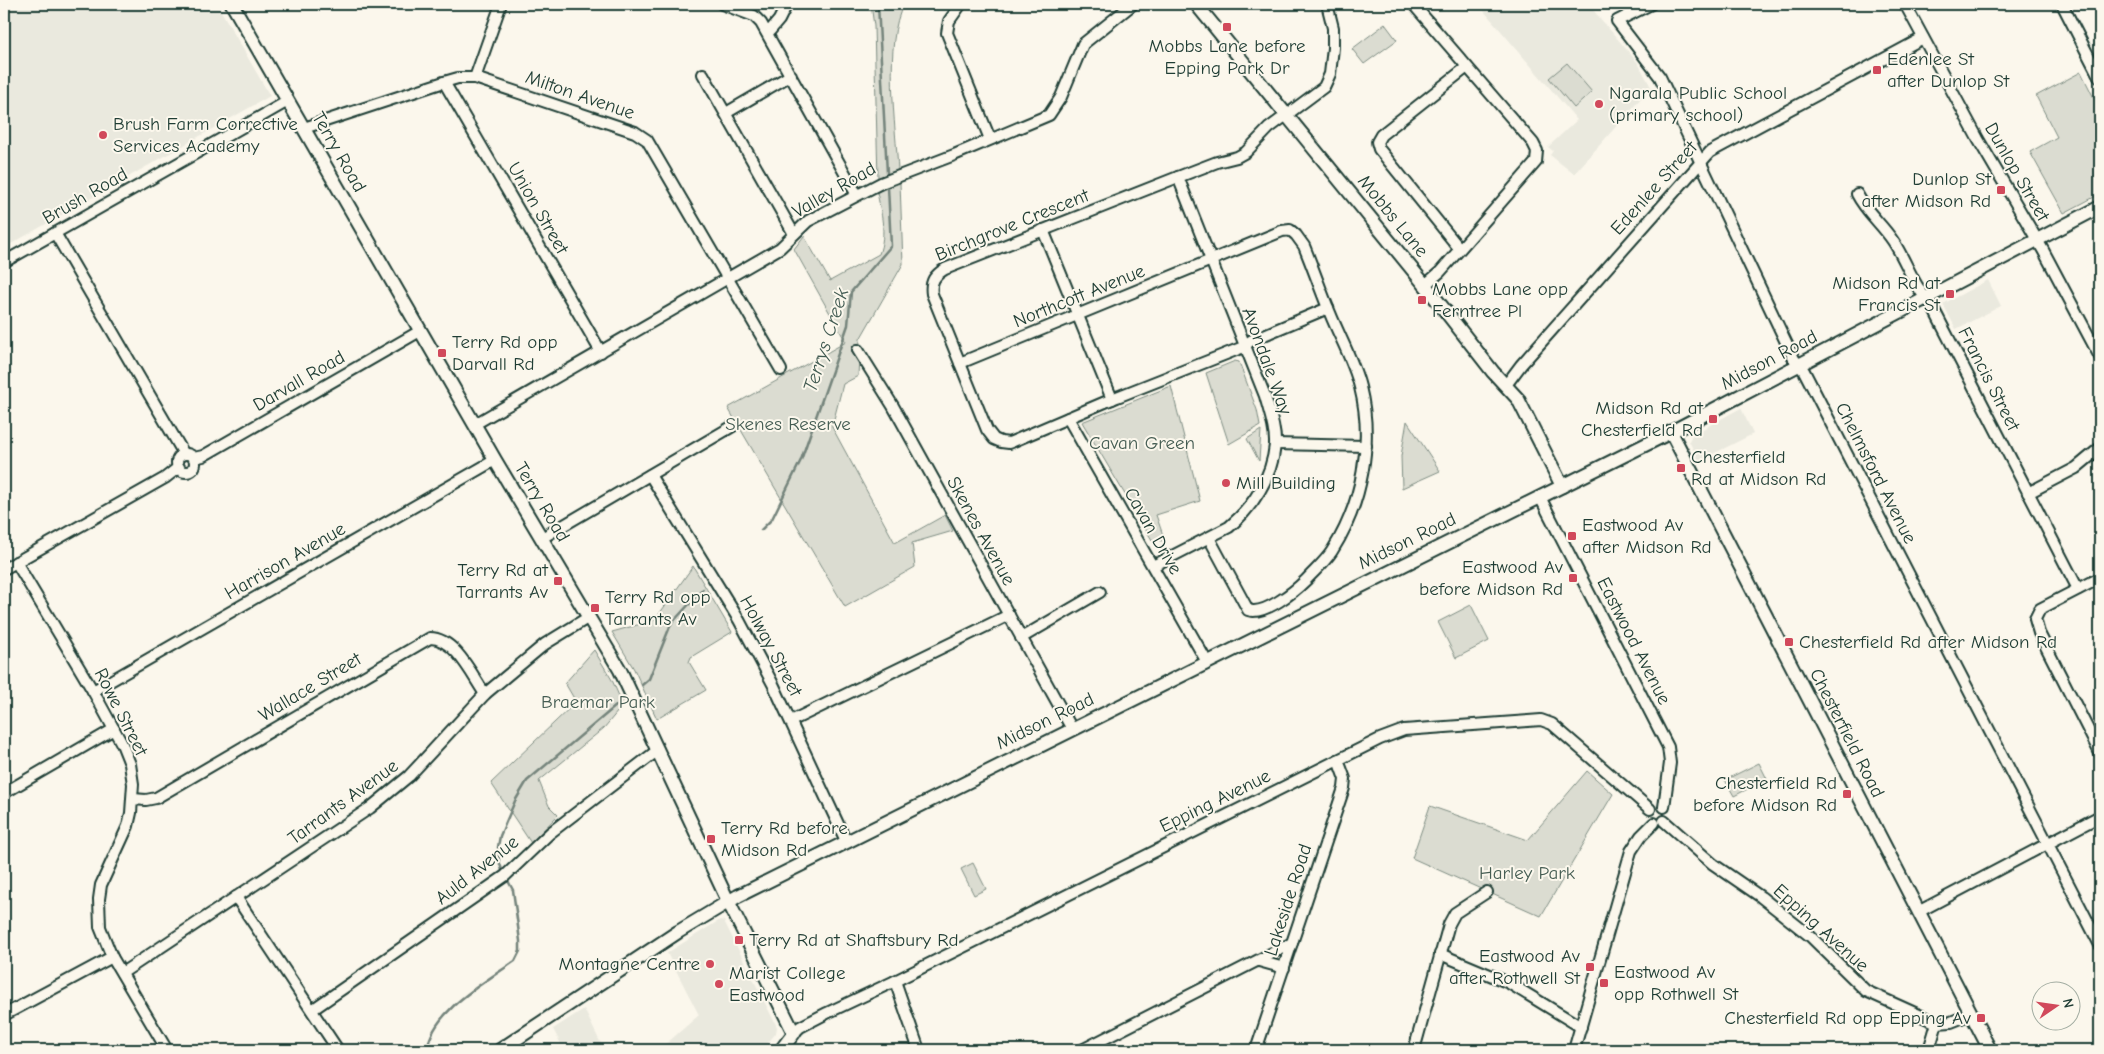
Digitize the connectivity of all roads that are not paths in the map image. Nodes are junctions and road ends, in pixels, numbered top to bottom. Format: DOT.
graph roads {
  1 [pos="232,4"];
  2 [pos="500,4"];
  3 [pos="722,4"];
  4 [pos="787,4"];
  5 [pos="961,4"];
  6 [pos="1133,4"];
  7 [pos="1196,4"];
  8 [pos="1327,4"];
  9 [pos="1413,4"];
  10 [pos="1651,4"];
  11 [pos="1905,4"];
  12 [pos="2062,4"];
  13 [pos="768,33"];
  14 [pos="1923,38"];
  15 [pos="1467,67"];
  16 [pos="703,74"];
  17 [pos="791,76"];
  18 [pos="475,78"];
  19 [pos="2100,78"];
  20 [pos="444,82"];
  21 [pos="288,101"];
  22 [pos="726,113"];
  23 [pos="1286,115"];
  24 [pos="304,128"];
  25 [pos="990,139"];
  26 [pos="1701,161"];
  27 [pos="1178,177"];
  28 [pos="1857,194"];
  29 [pos="857,195"];
  30 [pos="2100,207"];
  31 [pos="1043,230"];
  32 [pos="55,233"];
  33 [pos="794,234"];
  34 [pos="2037,241"];
  35 [pos="1459,248"];
  36 [pos="4,262"];
  37 [pos="1211,262"];
  38 [pos="726,278"];
  39 [pos="1425,285"];
  40 [pos="1926,299"];
  41 [pos="1328,308"];
  42 [pos="1078,315"];
  43 [pos="420,331"];
  44 [pos="1244,346"];
  45 [pos="858,350"];
  46 [pos="601,352"];
  47 [pos="2100,358"];
  48 [pos="960,363"];
  49 [pos="1799,365"];
  50 [pos="781,370"];
  51 [pos="1506,385"];
  52 [pos="1112,399"];
  53 [pos="1068,418"];
  54 [pos="475,424"];
  55 [pos="733,426"];
  56 [pos="1671,432"];
  57 [pos="1275,444"];
  58 [pos="1366,446"];
  59 [pos="2100,448"];
  60 [pos="189,456"];
  61 [pos="495,460"];
  62 [pos="179,467"];
  63 [pos="650,475"];
  64 [pos="1562,486"];
  65 [pos="2028,493"];
  66 [pos="1540,497"];
  67 [pos="542,538"];
  68 [pos="1208,538"];
  69 [pos="16,562"];
  70 [pos="1153,566"];
  71 [pos="4,569"];
  72 [pos="2100,578"];
  73 [pos="2078,589"];
  74 [pos="1100,592"];
  75 [pos="1009,615"];
  76 [pos="589,617"];
  77 [pos="1021,638"];
  78 [pos="1207,662"];
  79 [pos="93,691"];
  80 [pos="485,694"];
  81 [pos="791,721"];
  82 [pos="114,729"];
  83 [pos="1072,729"];
  84 [pos="658,750"];
  85 [pos="2100,753"];
  86 [pos="1338,760"];
  87 [pos="4,793"];
  88 [pos="133,799"];
  89 [pos="1664,808"];
  90 [pos="1650,809"];
  91 [pos="2100,816"];
  92 [pos="1659,822"];
  93 [pos="846,841"];
  94 [pos="2048,843"];
  95 [pos="1488,892"];
  96 [pos="236,897"];
  97 [pos="728,901"];
  98 [pos="1918,912"];
  99 [pos="1292,943"];
  100 [pos="2100,945"];
  101 [pos="1440,954"];
  102 [pos="112,956"];
  103 [pos="1259,961"];
  104 [pos="1284,968"];
  105 [pos="122,973"];
  106 [pos="895,981"];
  107 [pos="312,1010"];
  108 [pos="1970,1014"];
  109 [pos="4,1015"];
  110 [pos="1937,1023"];
  111 [pos="1582,1027"];
  112 [pos="794,1033"];
  113 [pos="167,1050"];
  114 [pos="338,1050"];
  115 [pos="500,1050"];
  116 [pos="781,1050"];
  117 [pos="919,1050"];
  118 [pos="1082,1050"];
  119 [pos="1256,1050"];
  120 [pos="1414,1050"];
  121 [pos="1574,1050"];
  122 [pos="1929,1050"];
  123 [pos="1990,1050"];
  1 -- 21 [label="street, Terry Road"];
  2 -- 18 [label="street"];
  3 -- 13 [label="street"];
  4 -- 13 [label="street"];
  5 -- 25 [label="street"];
  6 -- 25 [label="street, Valley Road"];
  7 -- 23 [label="street, Mobbs Lane"];
  8 -- 23 [label="street, Birchgrove Crescent"];
  9 -- 15 [label="street"];
  10 -- 26 [label="street, Chelmsford Avenue"];
  11 -- 14 [label="street, Dunlop Street"];
  12 -- 19 [label="street"];
  13 -- 17 [label="street"];
  14 -- 26 [label="street, Edenlee Street"];
  14 -- 34 [label="street, Dunlop Street"];
  15 -- 35 [label="street"];
  15 -- 35 [label="street"];
  16 -- 22 [label="street"];
  17 -- 22 [label="street"];
  17 -- 29 [label="street"];
  18 -- 20 [label="street, Milton Avenue"];
  18 -- 38 [label="street, Milton Avenue"];
  20 -- 24 [label="street, Milton Avenue"];
  20 -- 46 [label="street, Union Street"];
  21 -- 24 [label="street, Terry Road"];
  21 -- 32 [label="street, Brush Road"];
  22 -- 33 [label="street"];
  23 -- 27 [label="street, Birchgrove Crescent"];
  23 -- 39 [label="street, Mobbs Lane"];
  24 -- 43 [label="street, Terry Road"];
  25 -- 29 [label="street, Valley Road"];
  26 -- 49 [label="street, Chelmsford Avenue"];
  26 -- 51 [label="street, Edenlee Street"];
  27 -- 31 [label="street, Birchgrove Crescent"];
  27 -- 37 [label="street, Avondale Way"];
  28 -- 40 [label="street, Francis Street"];
  29 -- 33 [label="street, Valley Road"];
  30 -- 34 [label="street, Midson Road"];
  31 -- 42 [label="street"];
  31 -- 48 [label="street, Birchgrove Crescent"];
  32 -- 36 [label="street, Brush Road"];
  32 -- 60 [label="street"];
  33 -- 38 [label="street, Valley Road"];
  34 -- 40 [label="street, Midson Road"];
  34 -- 47 [label="street, Dunlop Street"];
  35 -- 39 [label="street"];
  37 -- 41 [label="street, Northcott Avenue"];
  37 -- 42 [label="street, Northcott Avenue"];
  37 -- 44 [label="street, Avondale Way"];
  38 -- 46 [label="street, Valley Road"];
  38 -- 50 [label="street, Milton Avenue"];
  39 -- 51 [label="street, Mobbs Lane"];
  40 -- 49 [label="street, Midson Road"];
  40 -- 65 [label="street, Francis Street"];
  41 -- 44 [label="street, Birchgrove Crescent"];
  41 -- 58 [label="street"];
  42 -- 48 [label="street, Northcott Avenue"];
  42 -- 52 [label="street"];
  43 -- 54 [label="street, Terry Road"];
  43 -- 60 [label="street, Darvall Road"];
  44 -- 52 [label="street, Birchgrove Crescent"];
  44 -- 57 [label="street, Avondale Way"];
  45 -- 75 [label="street, Skenes Avenue"];
  46 -- 54 [label="street, Valley Road"];
  48 -- 53 [label="street, Birchgrove Crescent"];
  49 -- 56 [label="street, Midson Road"];
  49 -- 94 [label="street, Chelmsford Avenue"];
  51 -- 64 [label="street, Mobbs Lane"];
  52 -- 53 [label="street, Birchgrove Crescent"];
  53 -- 70 [label="street, Cavan Drive"];
  54 -- 61 [label="street, Terry Road"];
  55 -- 63 [label="street"];
  56 -- 64 [label="street, Midson Road"];
  56 -- 98 [label="street, Chesterfield Road"];
  57 -- 58 [label="street"];
  57 -- 68 [label="street, Avondale Way"];
  58 -- 68 [label="street"];
  59 -- 65 [label="street"];
  60 -- 62 [label="street"];
  60 -- 62 [label="street"];
  61 -- 67 [label="street, Terry Road"];
  61 -- 79 [label="street, Harrison Avenue"];
  62 -- 69 [label="street"];
  63 -- 67 [label="street"];
  63 -- 81 [label="street, Holway Street"];
  64 -- 66 [label="street, Midson Road"];
  65 -- 73 [label="street, Francis Street"];
  66 -- 78 [label="street, Midson Road"];
  66 -- 89 [label="street, Eastwood Avenue"];
  67 -- 76 [label="street, Terry Road"];
  68 -- 70 [label="street, Avondale Way"];
  69 -- 71 [label="street"];
  69 -- 79 [label="street, Rowe Street"];
  70 -- 78 [label="street, Cavan Drive"];
  72 -- 73 [label="street"];
  73 -- 85 [label="street"];
  74 -- 77 [label="street"];
  75 -- 77 [label="street, Skenes Avenue"];
  75 -- 81 [label="street"];
  76 -- 80 [label="street, Tarrants Avenue"];
  76 -- 84 [label="street, Terry Road"];
  77 -- 83 [label="street, Skenes Avenue"];
  78 -- 83 [label="street, Midson Road"];
  79 -- 82 [label="street, Rowe Street"];
  80 -- 88 [label="street, Wallace Street"];
  80 -- 96 [label="street, Tarrants Avenue"];
  81 -- 93 [label="street, Holway Street"];
  82 -- 87 [label="street"];
  82 -- 88 [label="street, Rowe Street"];
  83 -- 93 [label="street, Midson Road"];
  84 -- 97 [label="street, Terry Road"];
  84 -- 107 [label="street, Auld Avenue"];
  86 -- 90 [label="street, Epping Avenue"];
  86 -- 99 [label="street, Lakeside Road"];
  86 -- 106 [label="street, Epping Avenue"];
  88 -- 102 [label="street, Rowe Street"];
  89 -- 90 [label="street"];
  89 -- 92 [label="street"];
  90 -- 92 [label="street"];
  91 -- 94 [label="street"];
  92 -- 110 [label="street, Epping Avenue"];
  92 -- 111 [label="street"];
  93 -- 97 [label="street, Midson Road"];
  94 -- 98 [label="street"];
  94 -- 100 [label="street, Chelmsford Avenue"];
  95 -- 101 [label="street"];
  96 -- 105 [label="street, Tarrants Avenue"];
  96 -- 107 [label="street"];
  97 -- 112 [label="street, Terry Road"];
  97 -- 115 [label="street, Midson Road"];
  98 -- 108 [label="street, Chesterfield Road"];
  99 -- 103 [label="street"];
  99 -- 104 [label="street, Lakeside Road"];
  101 -- 111 [label="street"];
  101 -- 120 [label="street"];
  102 -- 105 [label="street, Rowe Street"];
  102 -- 109 [label="street"];
  103 -- 104 [label="street"];
  103 -- 118 [label="street"];
  104 -- 119 [label="street, Lakeside Road"];
  105 -- 113 [label="street, Rowe Street"];
  106 -- 112 [label="street, Epping Avenue"];
  106 -- 117 [label="street"];
  107 -- 114 [label="street"];
  108 -- 110 [label="street"];
  108 -- 123 [label="street, Chesterfield Road"];
  110 -- 122 [label="street"];
  111 -- 121 [label="street"];
  112 -- 116 [label="street"];
}
